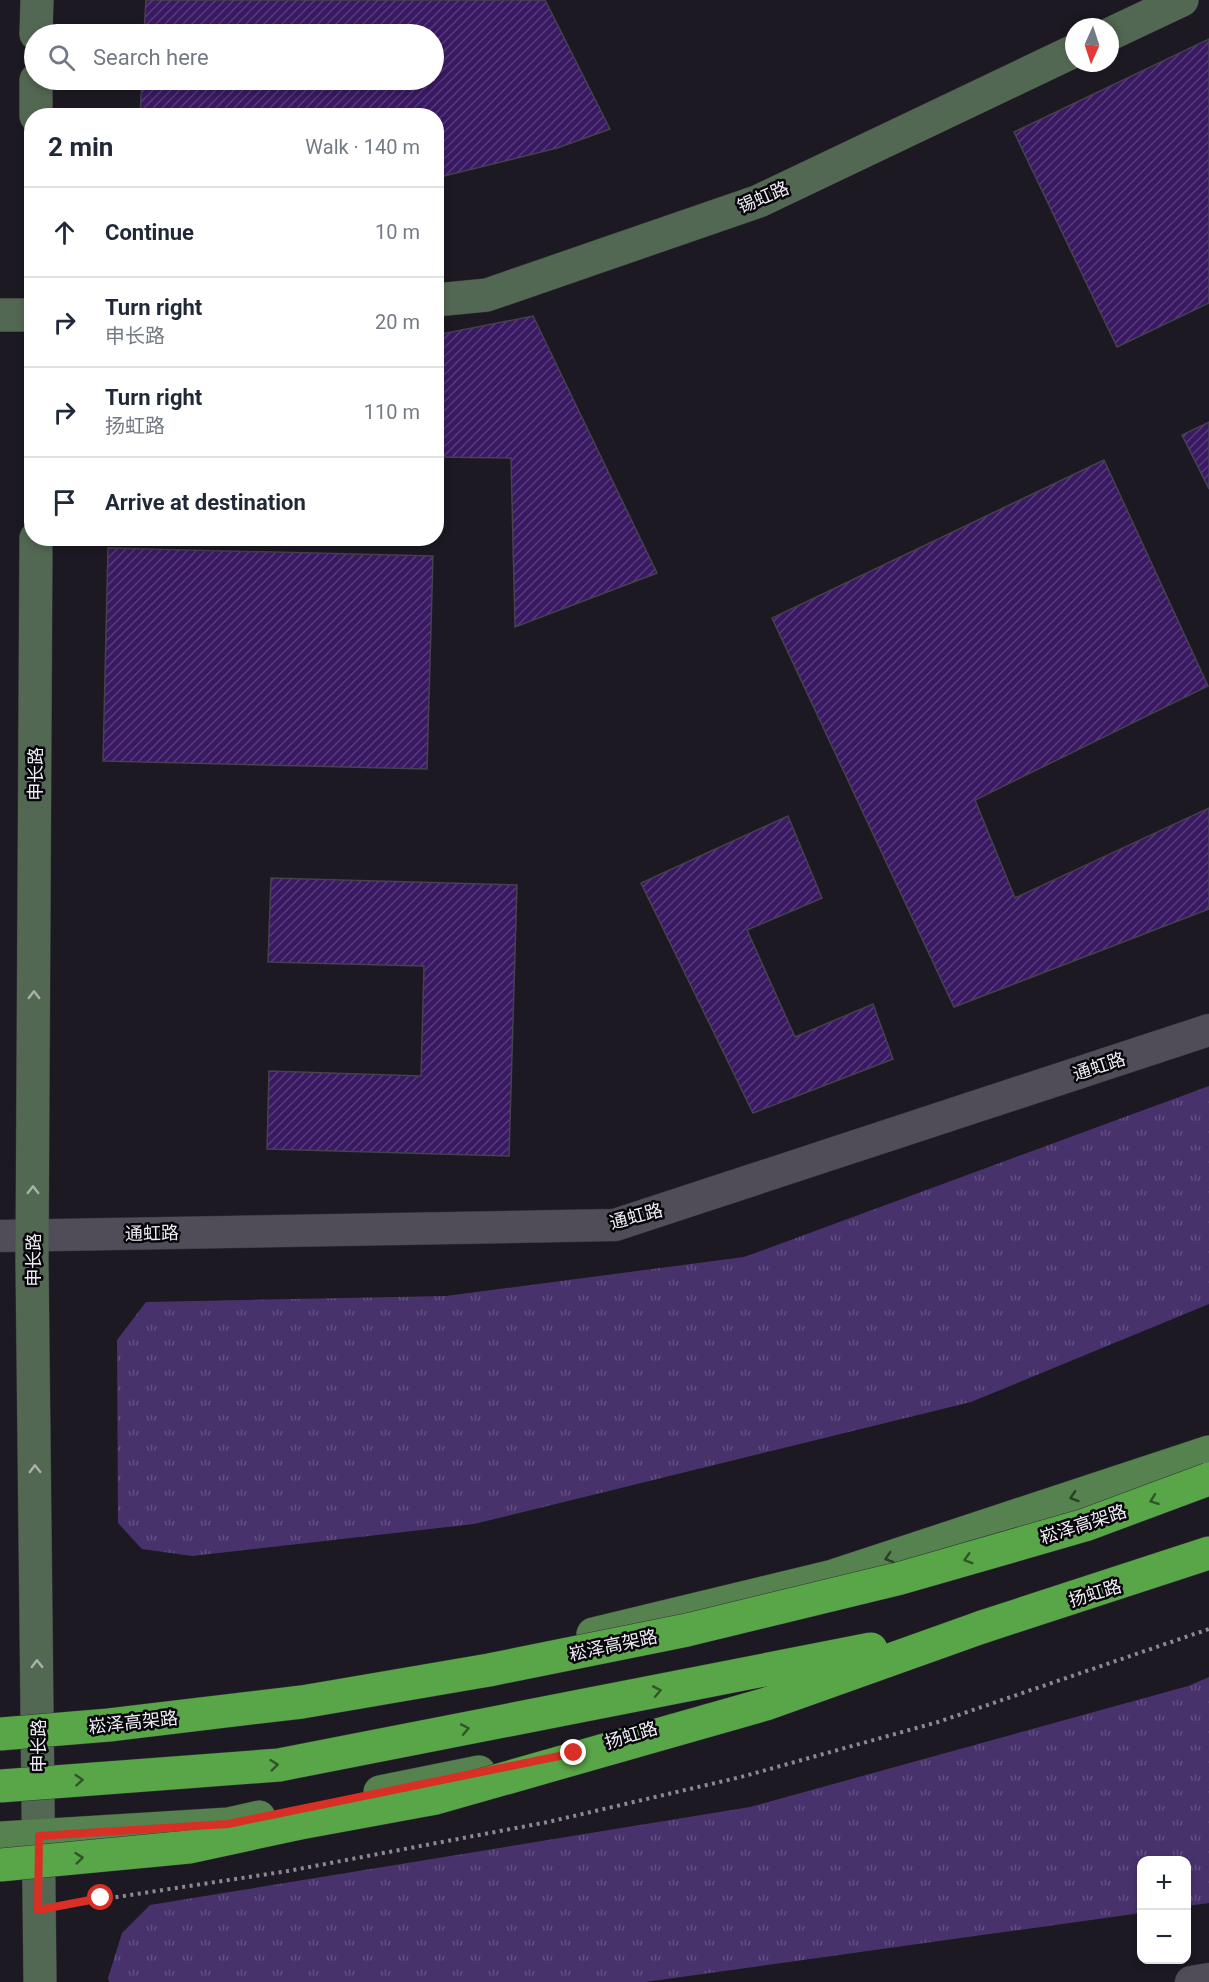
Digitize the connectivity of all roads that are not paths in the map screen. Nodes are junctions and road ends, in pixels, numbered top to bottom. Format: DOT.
graph roads {
  1 [pos="37,0"];
  2 [pos="1182,0"];
  3 [pos="36,24"];
  4 [pos="1119,30"];
  5 [pos="1065,55"];
  6 [pos="36,90"];
  7 [pos="36,108"];
  8 [pos="444,299"];
  9 [pos="0,315"];
  10 [pos="24,315"];
  11 [pos="36,546"];
  12 [pos="1209,1030"];
  13 [pos="0,1236"];
  14 [pos="33,1236"];
  15 [pos="1209,1452"];
  16 [pos="1209,1479"];
  17 [pos="1209,1553"];
  18 [pos="1209,1558"];
  19 [pos="982,1627"];
  20 [pos="38,1722"];
  21 [pos="0,1724"];
  22 [pos="0,1734"];
  23 [pos="0,1786"];
  24 [pos="39,1836"];
  25 [pos="0,1838"];
  26 [pos="0,1866"];
  27 [pos="1209,1979"];
  28 [pos="40,1982"];
  29 [pos="1191,1982"];
  1 -- 3 [label="main road"];
  2 -- 4 [label="main road"];
  5 -- 8 [label="main road, 锡虹路"];
  6 -- 7 [label="main road"];
  9 -- 10 [label="main road"];
  14 -- 11 [label="main road, 申长路, one-way"];
  12 -- 14 [label="street, 通虹路"];
  13 -- 14 [label="street, 通虹路"];
  20 -- 14 [label="main road, 申长路, one-way"];
  15 -- 20 [label="main road, one-way"];
  16 -- 22 [label="highway, 崧泽高架路, one-way, bridge"];
  17 -- 19 [label="highway"];
  18 -- 24 [label="main road, 扬虹路"];
  23 -- 19 [label="highway, one-way, bridge"];
  26 -- 19 [label="highway, one-way, bridge"];
  20 -- 21 [label="main road"];
  20 -- 24 [label="main road, 申长路"];
  24 -- 25 [label="main road, 扬虹路"];
  24 -- 28 [label="main road, 申长路"];
  27 -- 29 [label="street"];
}
